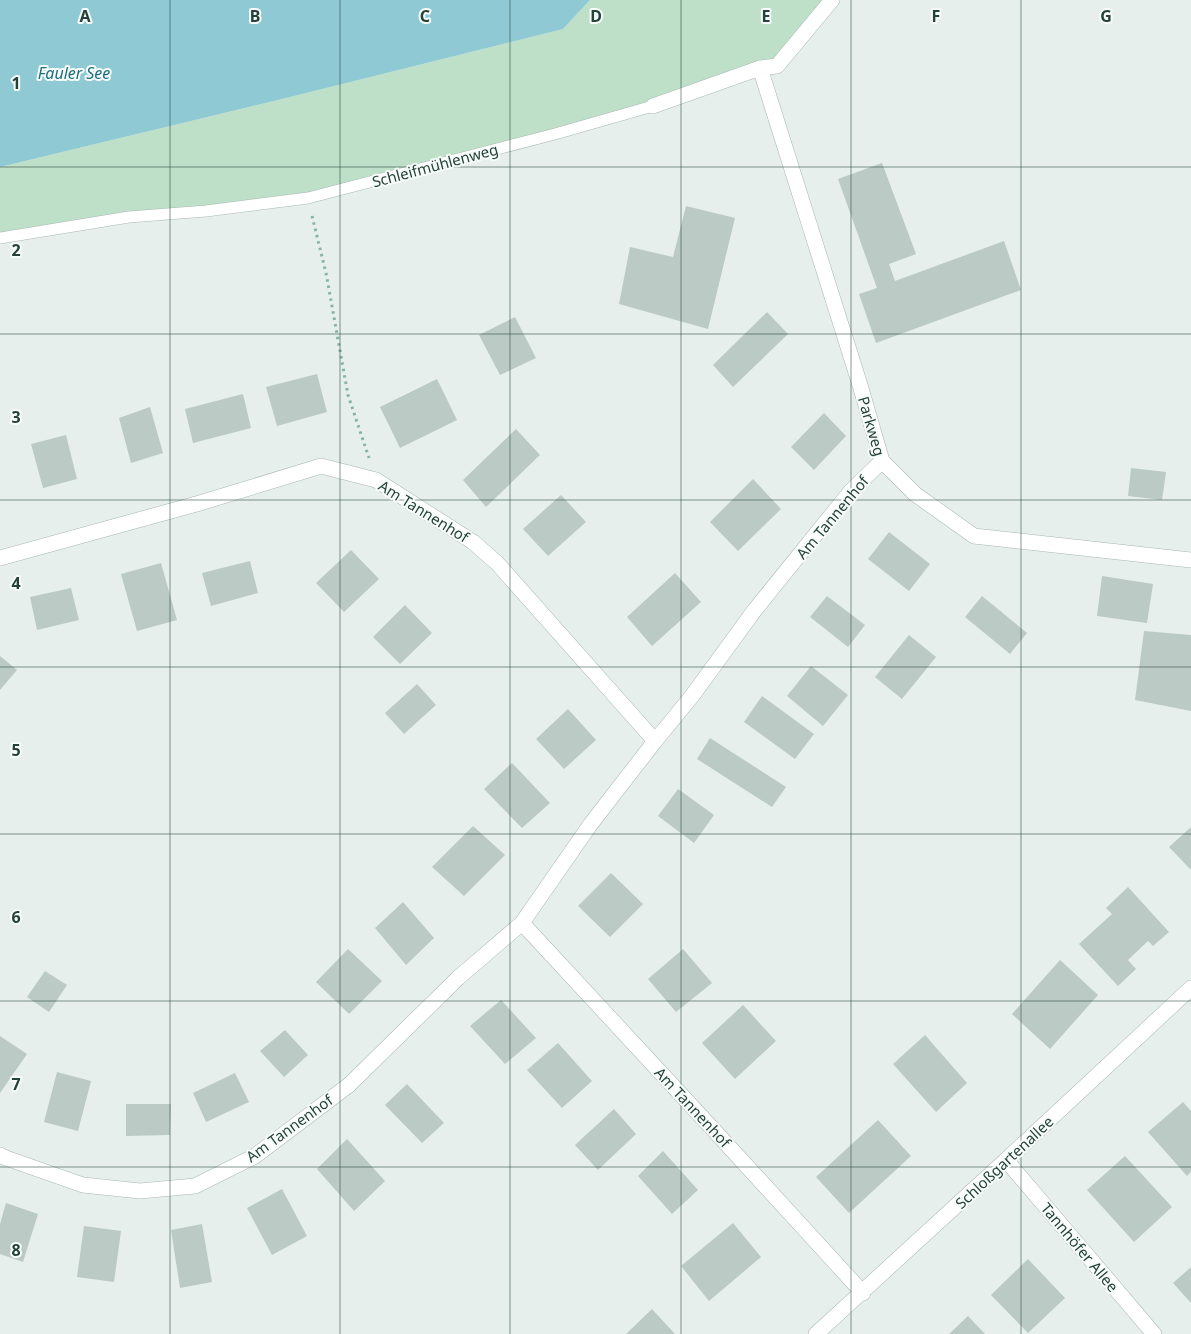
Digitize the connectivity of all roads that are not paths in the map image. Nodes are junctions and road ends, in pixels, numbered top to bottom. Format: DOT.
graph roads {
  1 [pos="832,0"];
  2 [pos="760,68"];
  3 [pos="653,106"];
  4 [pos="0,238"];
  5 [pos="882,461"];
  6 [pos="0,558"];
  7 [pos="1191,560"];
  8 [pos="655,741"];
  9 [pos="522,922"];
  10 [pos="1191,988"];
  11 [pos="0,1155"];
  12 [pos="1006,1160"];
  13 [pos="863,1293"];
  14 [pos="816,1334"];
  15 [pos="1154,1334"];
  1 -- 2 [label="street, Schleifmühlenweg"];
  2 -- 3 [label="street, Schleifmühlenweg"];
  2 -- 5 [label="street, Parkweg"];
  3 -- 4 [label="lane, Schleifmühlenweg"];
  5 -- 7 [label="street, Parkweg"];
  5 -- 8 [label="street, Am Tannenhof"];
  6 -- 8 [label="street, Am Tannenhof"];
  8 -- 9 [label="street, Am Tannenhof"];
  9 -- 11 [label="street, Am Tannenhof"];
  9 -- 13 [label="street, Am Tannenhof"];
  10 -- 12 [label="street, Schloßgartenallee"];
  12 -- 13 [label="street, Schloßgartenallee"];
  12 -- 15 [label="street, Tannhöfer Allee"];
  13 -- 14 [label="street, Schloßgartenallee"];
}
